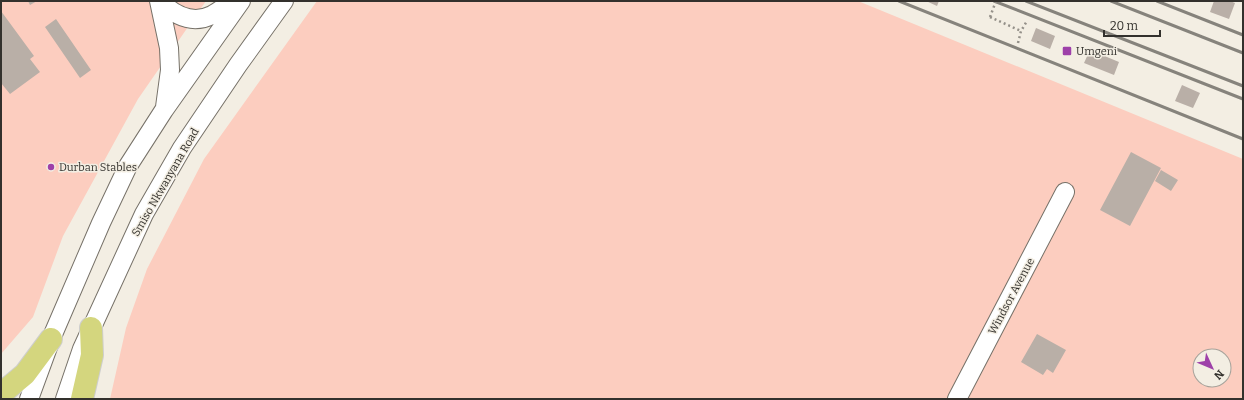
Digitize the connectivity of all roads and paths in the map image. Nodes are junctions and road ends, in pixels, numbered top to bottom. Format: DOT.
graph roads {
  1 [pos="160,1"];
  2 [pos="233,1"];
  3 [pos="241,1"];
  4 [pos="284,1"];
  5 [pos="996,1"];
  6 [pos="1027,21"];
  7 [pos="1021,31"];
  8 [pos="1018,43"];
  9 [pos="164,110"];
  10 [pos="1065,192"];
  11 [pos="92,328"];
  12 [pos="51,339"];
  13 [pos="1,394"];
  14 [pos="29,399"];
  15 [pos="65,399"];
  16 [pos="82,399"];
  17 [pos="957,399"];
  1 -- 2 [label="street"];
  1 -- 9 [label="street"];
  3 -- 9 [label="street"];
  4 -- 11 [label="street, Smiso Nkwanyana Road"];
  5 -- 7 [label="path, bridge"];
  6 -- 7 [label="path"];
  7 -- 8 [label="path"];
  9 -- 12 [label="street"];
  10 -- 17 [label="street, Windsor Avenue"];
  11 -- 15 [label="street, Smiso Nkwanyana Road"];
  11 -- 16 [label="main road"];
  12 -- 13 [label="main road"];
  12 -- 14 [label="street"];
}
